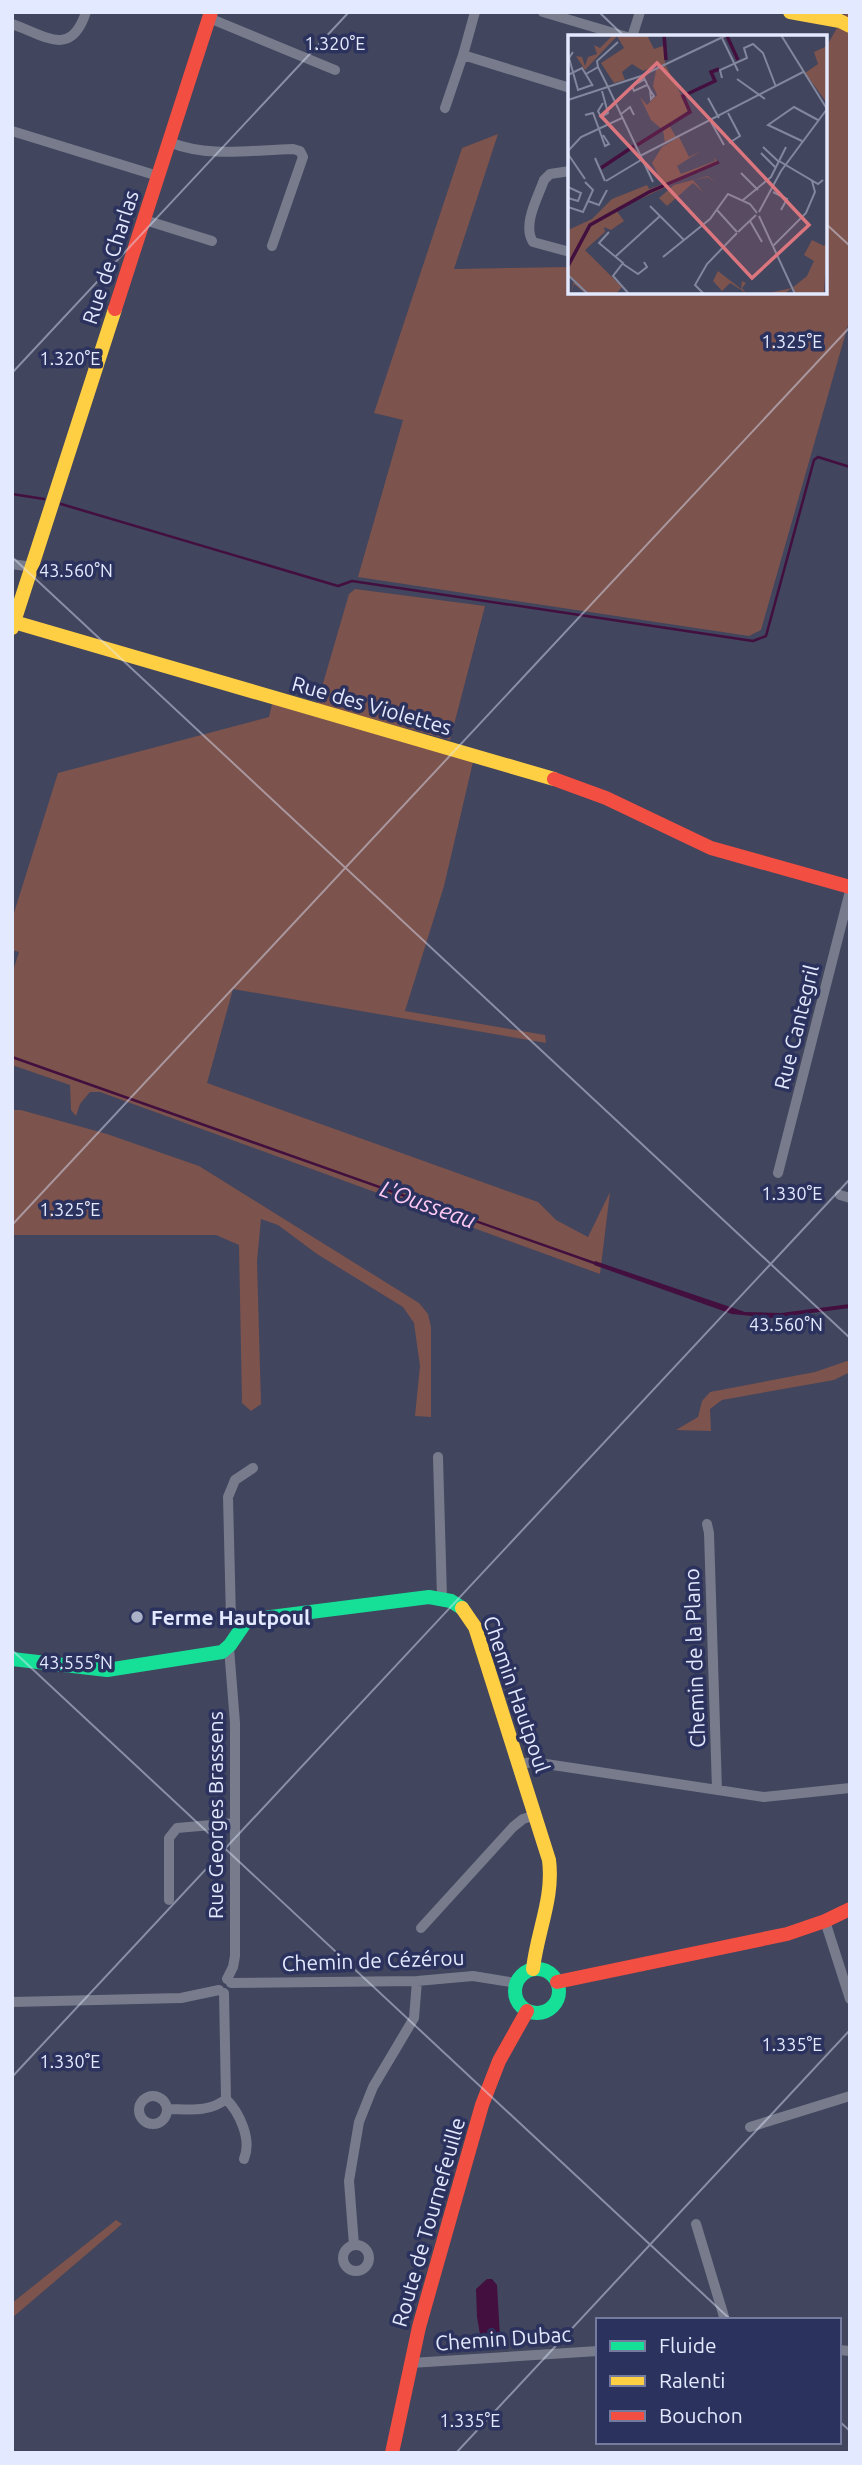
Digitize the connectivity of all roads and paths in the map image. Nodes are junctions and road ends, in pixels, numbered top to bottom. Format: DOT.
graph roads {
  1 [pos="86,12"];
  2 [pos="475,12"];
  3 [pos="543,12"];
  4 [pos="640,12"];
  5 [pos="790,12"];
  6 [pos="210,15"];
  7 [pos="12,24"];
  8 [pos="850,26"];
  9 [pos="623,35"];
  10 [pos="631,35"];
  11 [pos="463,55"];
  12 [pos="335,70"];
  13 [pos="568,87"];
  14 [pos="445,108"];
  15 [pos="12,131"];
  16 [pos="169,142"];
  17 [pos="568,171"];
  18 [pos="158,176"];
  19 [pos="145,220"];
  20 [pos="212,241"];
  21 [pos="272,246"];
  22 [pos="568,251"];
  23 [pos="12,564"];
  24 [pos="32,567"];
  25 [pos="13,625"];
  26 [pos="850,889"];
  27 [pos="778,1173"];
  28 [pos="438,1457"];
  29 [pos="253,1468"];
  30 [pos="707,1524"];
  31 [pos="442,1598"];
  32 [pos="239,1626"];
  33 [pos="229,1648"];
  34 [pos="12,1659"];
  35 [pos="519,1764"];
  36 [pos="850,1788"];
  37 [pos="717,1790"];
  38 [pos="536,1815"];
  39 [pos="235,1824"];
  40 [pos="169,1900"];
  41 [pos="850,1909"];
  42 [pos="825,1921"];
  43 [pos="421,1928"];
  44 [pos="533,1969"];
  45 [pos="229,1981"];
  46 [pos="417,1981"];
  47 [pos="557,1982"];
  48 [pos="516,1983"];
  49 [pos="221,1991"];
  50 [pos="850,1999"];
  51 [pos="12,2002"];
  52 [pos="527,2011"];
  53 [pos="850,2096"];
  54 [pos="226,2099"];
  55 [pos="167,2109"];
  56 [pos="750,2127"];
  57 [pos="243,2159"];
  58 [pos="696,2224"];
  59 [pos="354,2245"];
  60 [pos="724,2318"];
  61 [pos="596,2351"];
  62 [pos="411,2363"];
  63 [pos="392,2453"];
  1 -- 7 [label="street"];
  2 -- 11 [label="street"];
  3 -- 9 [label="street"];
  4 -- 10 [label="street"];
  5 -- 8 [label="street"];
  6 -- 12 [label="street, Rue de Charlas"];
  6 -- 16 [label="street, Rue de Charlas"];
  11 -- 13 [label="street"];
  11 -- 14 [label="street"];
  15 -- 18 [label="street"];
  16 -- 18 [label="street, Rue de Charlas"];
  16 -- 21 [label="street"];
  17 -- 22 [label="street"];
  18 -- 19 [label="street, Rue de Charlas"];
  19 -- 20 [label="street"];
  19 -- 24 [label="street, Rue de Charlas"];
  23 -- 24 [label="street"];
  24 -- 25 [label="street, Rue de Charlas"];
  25 -- 26 [label="street, Rue des Violettes"];
  26 -- 27 [label="street, Rue Cantegril"];
  28 -- 31 [label="street"];
  29 -- 32 [label="street"];
  30 -- 37 [label="street, Chemin de la Plano"];
  31 -- 32 [label="street"];
  31 -- 35 [label="street, Chemin Hautpoul"];
  32 -- 33 [label="street"];
  33 -- 34 [label="street"];
  33 -- 39 [label="street, Rue Georges Brassens"];
  35 -- 37 [label="street"];
  35 -- 38 [label="street, Chemin Hautpoul"];
  36 -- 37 [label="street"];
  38 -- 43 [label="street"];
  38 -- 44 [label="street, Chemin Hautpoul"];
  39 -- 40 [label="street"];
  39 -- 45 [label="street, Rue Georges Brassens"];
  41 -- 42 [label="street"];
  42 -- 47 [label="street"];
  42 -- 50 [label="street"];
  44 -- 47 [label="street"];
  44 -- 48 [label="street"];
  45 -- 46 [label="street, Chemin de Cézérou"];
  45 -- 49 [label="street, Rue Georges Brassens"];
  46 -- 48 [label="street, Chemin de Cézérou"];
  46 -- 59 [label="street"];
  47 -- 52 [label="street"];
  48 -- 52 [label="street"];
  49 -- 51 [label="street"];
  49 -- 54 [label="street"];
  52 -- 62 [label="street, Route de Tournefeuille"];
  53 -- 56 [label="street"];
  54 -- 55 [label="street"];
  54 -- 57 [label="street"];
  58 -- 60 [label="street"];
  61 -- 62 [label="street, Chemin Dubac"];
  62 -- 63 [label="street, Route de Tournefeuille"];
}
